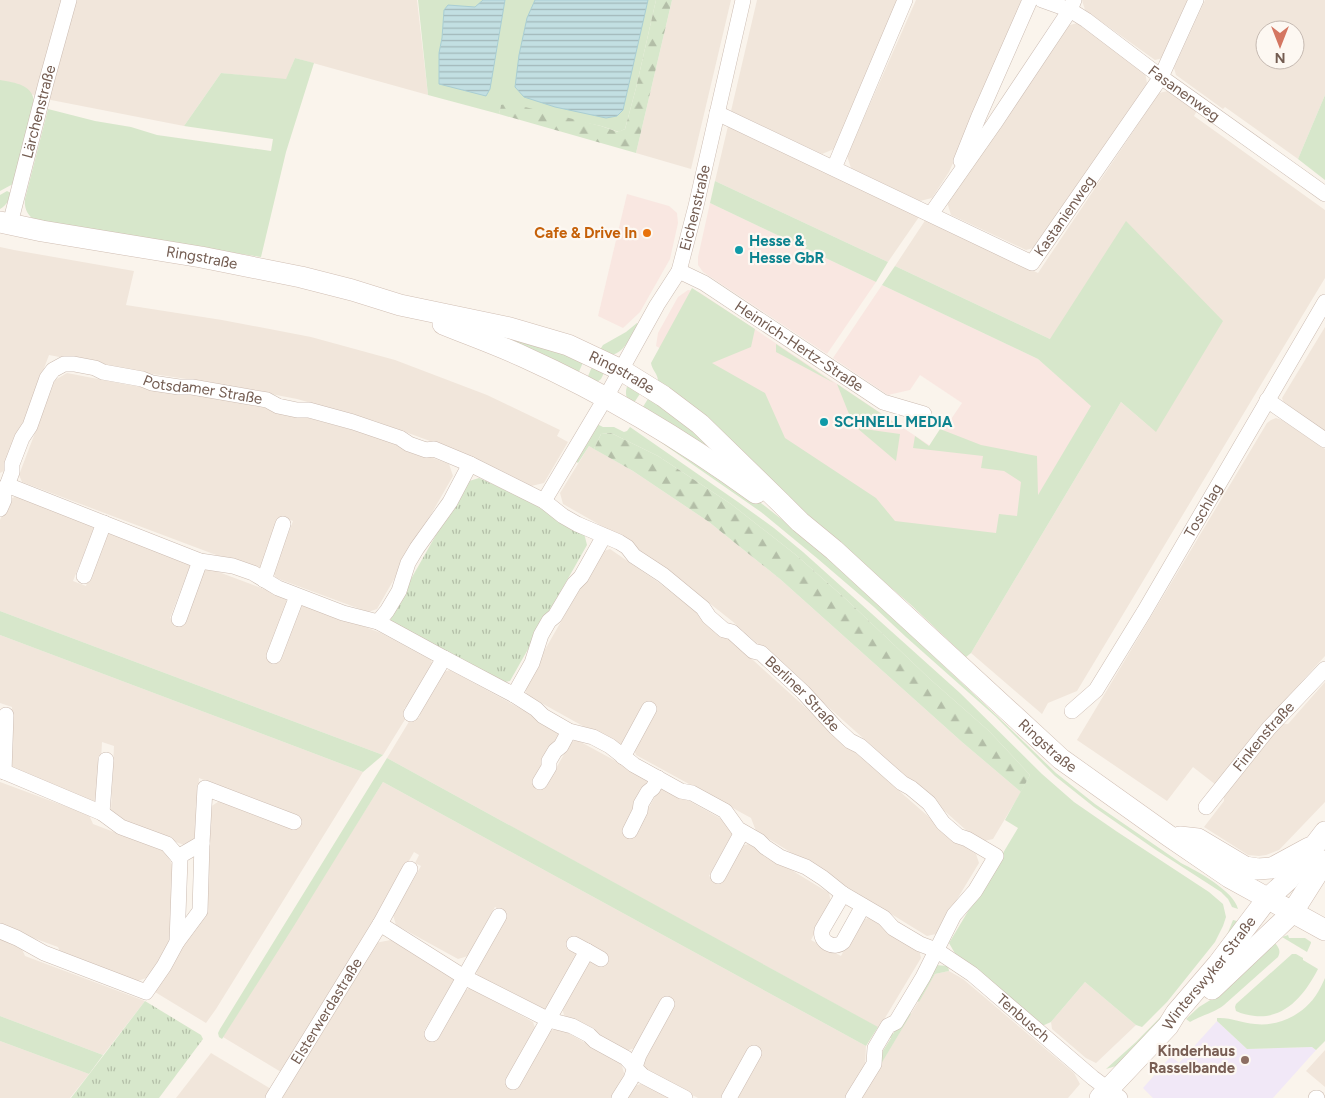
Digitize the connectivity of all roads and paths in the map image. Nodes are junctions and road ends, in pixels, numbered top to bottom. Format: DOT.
graph roads {
  1 [pos="69,0"];
  2 [pos="743,0"];
  3 [pos="905,0"];
  4 [pos="1030,0"];
  5 [pos="1042,0"];
  6 [pos="1196,0"];
  7 [pos="1072,5"];
  8 [pos="1161,77"];
  9 [pos="717,113"];
  10 [pos="834,168"];
  11 [pos="952,186"];
  12 [pos="1325,194"];
  13 [pos="931,214"];
  14 [pos="5,223"];
  15 [pos="679,272"];
  16 [pos="1325,302"];
  17 [pos="400,305"];
  18 [pos="621,370"];
  19 [pos="606,397"];
  20 [pos="1267,400"];
  21 [pos="924,414"];
  22 [pos="1325,440"];
  23 [pos="470,464"];
  24 [pos="7,485"];
  25 [pos="544,501"];
  26 [pos="0,509"];
  27 [pos="800,522"];
  28 [pos="104,523"];
  29 [pos="283,524"];
  30 [pos="604,536"];
  31 [pos="200,561"];
  32 [pos="84,576"];
  33 [pos="264,580"];
  34 [pos="297,596"];
  35 [pos="179,619"];
  36 [pos="378,622"];
  37 [pos="274,656"];
  38 [pos="444,658"];
  39 [pos="1325,669"];
  40 [pos="514,695"];
  41 [pos="649,709"];
  42 [pos="1072,711"];
  43 [pos="411,714"];
  44 [pos="6,715"];
  45 [pos="569,730"];
  46 [pos="623,757"];
  47 [pos="106,760"];
  48 [pos="2,771"];
  49 [pos="658,778"];
  50 [pos="540,782"];
  51 [pos="1206,807"];
  52 [pos="102,813"];
  53 [pos="294,822"];
  54 [pos="630,831"];
  55 [pos="742,832"];
  56 [pos="1168,836"];
  57 [pos="202,843"];
  58 [pos="1321,846"];
  59 [pos="178,858"];
  60 [pos="410,869"];
  61 [pos="718,876"];
  62 [pos="843,894"];
  63 [pos="1267,899"];
  64 [pos="863,906"];
  65 [pos="1292,913"];
  66 [pos="499,916"];
  67 [pos="380,924"];
  68 [pos="1322,929"];
  69 [pos="0,931"];
  70 [pos="177,942"];
  71 [pos="936,950"];
  72 [pos="601,959"];
  73 [pos="464,977"];
  74 [pos="667,1004"];
  75 [pos="549,1020"];
  76 [pos="1168,1026"];
  77 [pos="432,1034"];
  78 [pos="754,1053"];
  79 [pos="635,1068"];
  80 [pos="513,1082"];
  81 [pos="1110,1095"];
  82 [pos="273,1098"];
  83 [pos="619,1098"];
  84 [pos="685,1098"];
  85 [pos="729,1098"];
  86 [pos="853,1098"];
  1 -- 14 [label="street, Lärchenstraße"];
  2 -- 9 [label="street, Eichenstraße"];
  3 -- 10 [label="street"];
  4 -- 11 [label="street"];
  5 -- 7 [label="street, Fasanenweg"];
  6 -- 8 [label="street"];
  7 -- 8 [label="street, Fasanenweg"];
  7 -- 11 [label="street"];
  8 -- 12 [label="street, Fasanenweg"];
  8 -- 13 [label="street, Kastanienweg"];
  9 -- 10 [label="street, Kastanienweg"];
  9 -- 15 [label="street, Eichenstraße"];
  10 -- 13 [label="street, Kastanienweg"];
  11 -- 13 [label="street"];
  14 -- 17 [label="main road, Ringstraße"];
  15 -- 18 [label="street, Eichenstraße"];
  15 -- 21 [label="street, Heinrich-Hertz-Straße"];
  16 -- 20 [label="street, Toschlag"];
  17 -- 18 [label="main road, Ringstraße"];
  17 -- 19 [label="main road, Ringstraße"];
  18 -- 19 [label="street, Eichenstraße"];
  18 -- 27 [label="main road, Ringstraße"];
  19 -- 25 [label="street"];
  19 -- 27 [label="main road, Ringstraße"];
  20 -- 22 [label="street"];
  20 -- 42 [label="street, Toschlag"];
  23 -- 24 [label="street, Potsdamer Straße"];
  23 -- 25 [label="street, Potsdamer Straße"];
  23 -- 36 [label="street"];
  24 -- 26 [label="street, Potsdamer Straße"];
  24 -- 28 [label="street"];
  25 -- 30 [label="street, Berliner Straße"];
  27 -- 56 [label="main road, Ringstraße"];
  28 -- 31 [label="street"];
  28 -- 32 [label="street"];
  29 -- 33 [label="street"];
  30 -- 40 [label="street"];
  30 -- 71 [label="street, Berliner Straße"];
  31 -- 33 [label="street"];
  31 -- 35 [label="street"];
  33 -- 34 [label="street"];
  34 -- 36 [label="street"];
  34 -- 37 [label="street"];
  36 -- 38 [label="street"];
  38 -- 40 [label="street"];
  38 -- 43 [label="street"];
  39 -- 51 [label="street, Finkenstraße"];
  40 -- 45 [label="street"];
  41 -- 46 [label="street"];
  44 -- 48 [label="street"];
  45 -- 46 [label="street"];
  45 -- 50 [label="street"];
  46 -- 49 [label="street"];
  47 -- 52 [label="street"];
  48 -- 52 [label="street"];
  49 -- 54 [label="street"];
  49 -- 55 [label="street"];
  52 -- 59 [label="street"];
  53 -- 57 [label="street"];
  55 -- 61 [label="street"];
  55 -- 62 [label="street"];
  56 -- 58 [label="main road"];
  56 -- 63 [label="main road, Ringstraße"];
  57 -- 59 [label="street"];
  57 -- 70 [label="street"];
  58 -- 63 [label="main road, Winterswyker Straße"];
  58 -- 65 [label="main road"];
  59 -- 70 [label="street"];
  60 -- 67 [label="street, Elsterwerdastraße"];
  62 -- 64 [label="street"];
  62 -- 64 [label="street"];
  63 -- 65 [label="main road, Ringstraße"];
  63 -- 76 [label="main road, Winterswyker Straße"];
  64 -- 71 [label="street"];
  65 -- 68 [label="main road, Ringstraße"];
  65 -- 76 [label="main road"];
  66 -- 73 [label="street"];
  67 -- 73 [label="street"];
  67 -- 82 [label="street, Elsterwerdastraße"];
  69 -- 70 [label="street"];
  71 -- 81 [label="street, Tenbusch"];
  71 -- 86 [label="street"];
  72 -- 75 [label="street"];
  73 -- 75 [label="street"];
  73 -- 77 [label="street"];
  74 -- 79 [label="street"];
  75 -- 79 [label="street"];
  75 -- 80 [label="street"];
  76 -- 81 [label="main road, Winterswyker Straße"];
  78 -- 85 [label="street"];
  79 -- 83 [label="street"];
  79 -- 84 [label="street"];
}
